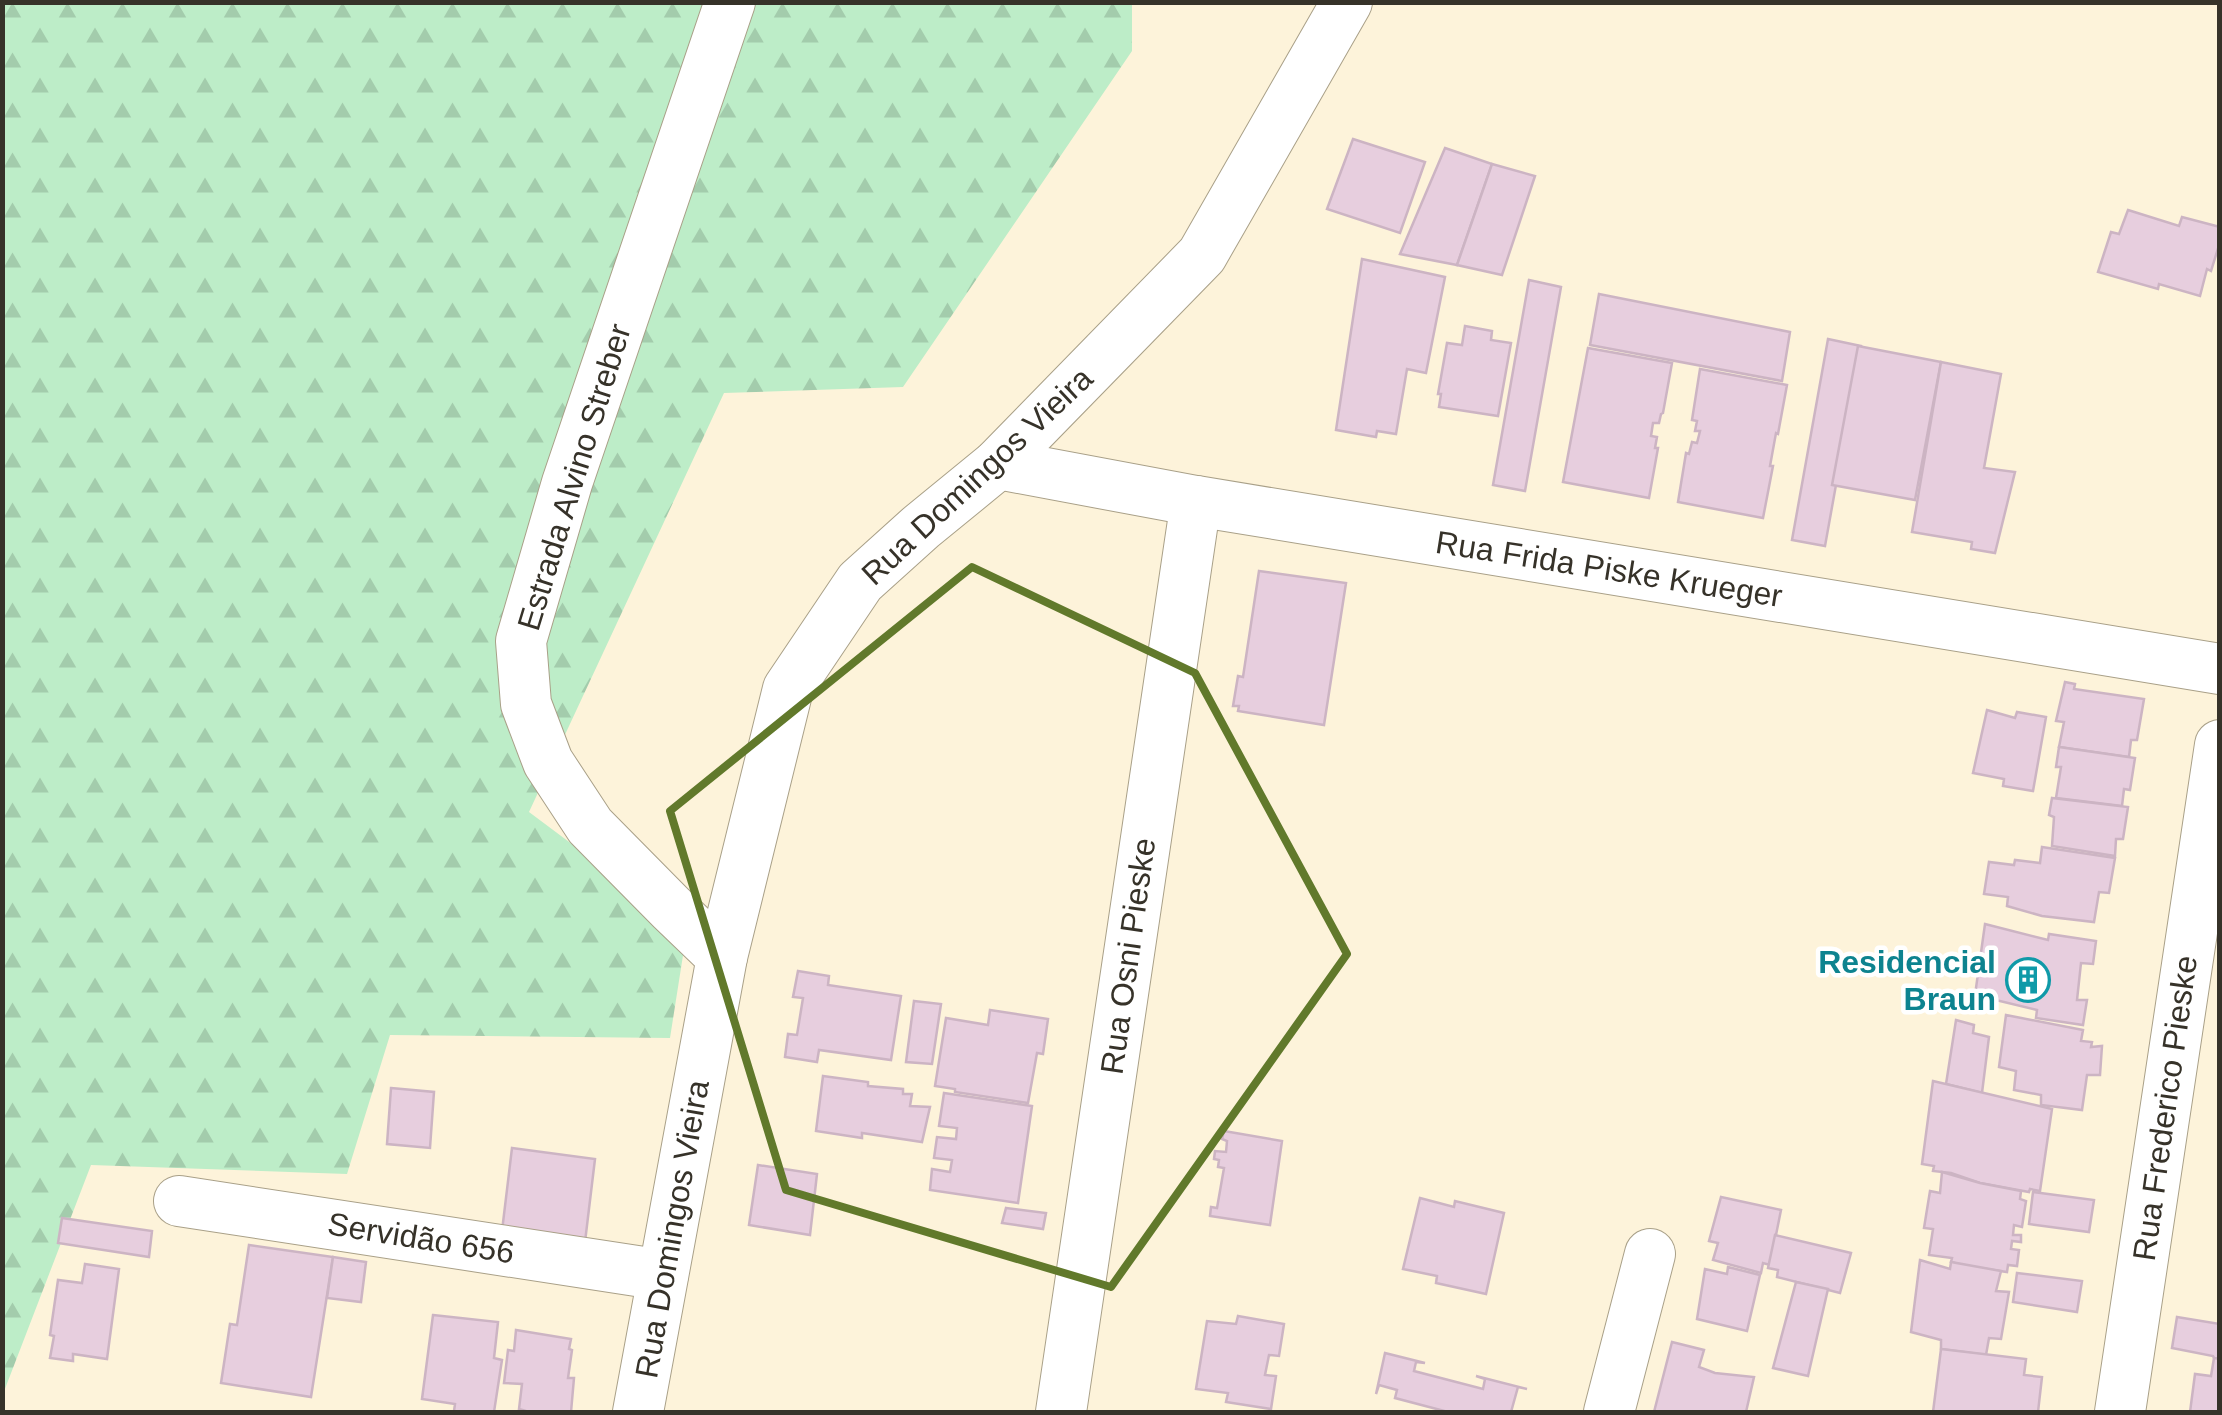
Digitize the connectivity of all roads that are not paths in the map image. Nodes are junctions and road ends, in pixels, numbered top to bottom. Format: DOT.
graph roads {
  1 [pos="730,2"];
  2 [pos="1347,2"];
  3 [pos="998,464"];
  4 [pos="1196,501"];
  5 [pos="2220,670"];
  6 [pos="2220,744"];
  7 [pos="722,956"];
  8 [pos="179,1201"];
  9 [pos="1650,1254"];
  10 [pos="663,1275"];
  11 [pos="638,1412"];
  12 [pos="1062,1412"];
  13 [pos="1609,1412"];
  14 [pos="2120,1412"];
  1 -- 7 [label="street, Estrada Alvino Streber"];
  2 -- 3 [label="street, Rua Domingos Vieira"];
  3 -- 4 [label="street, Rua Frida Piske Krueger"];
  3 -- 7 [label="street, Rua Domingos Vieira"];
  4 -- 5 [label="street, Rua Frida Piske Krueger"];
  4 -- 12 [label="street, Rua Osni Pieske"];
  6 -- 14 [label="street, Rua Frederico Pieske"];
  7 -- 10 [label="street, Rua Domingos Vieira"];
  8 -- 10 [label="street, Servidão 656"];
  9 -- 13 [label="street"];
  10 -- 11 [label="street, Rua Domingos Vieira"];
}
